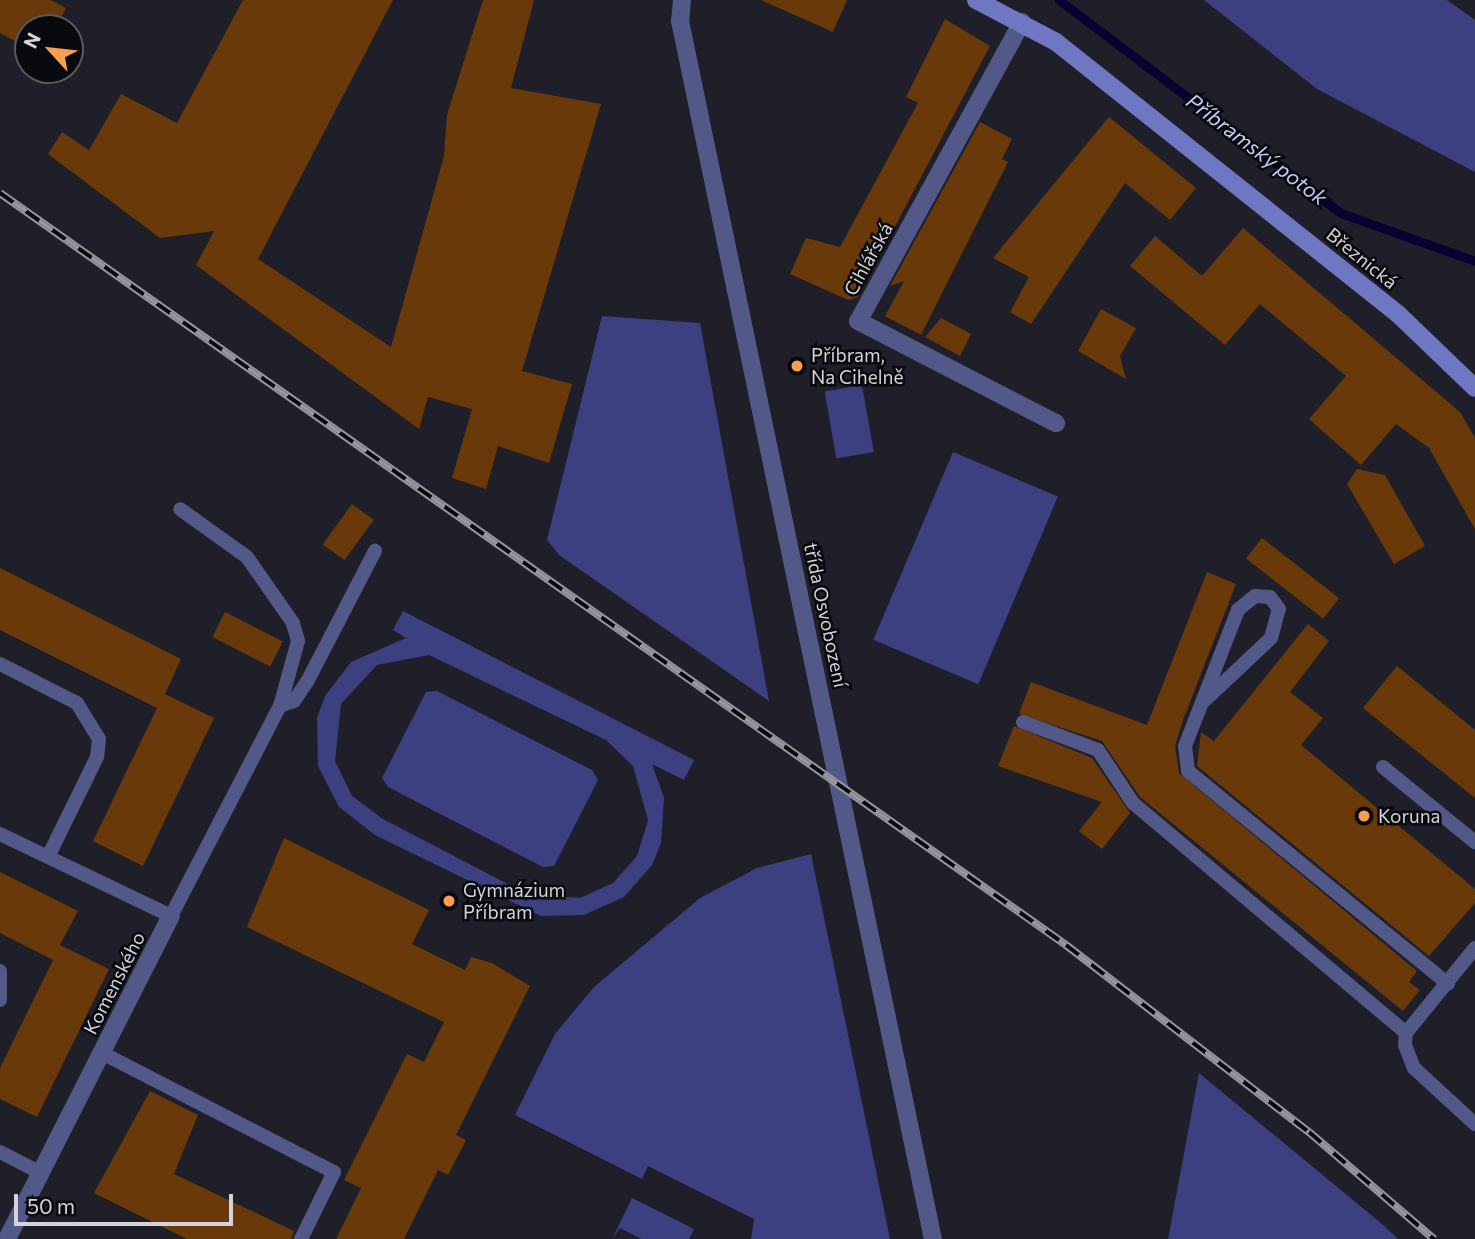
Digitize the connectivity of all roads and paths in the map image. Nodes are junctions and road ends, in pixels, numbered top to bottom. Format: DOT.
graph roads {
  1 [pos="673,0"];
  2 [pos="682,0"];
  3 [pos="976,0"];
  4 [pos="680,20"];
  5 [pos="1022,22"];
  6 [pos="1475,388"];
  7 [pos="1056,423"];
  8 [pos="180,509"];
  9 [pos="375,551"];
  10 [pos="0,664"];
  11 [pos="1202,704"];
  12 [pos="280,706"];
  13 [pos="1023,722"];
  14 [pos="1383,767"];
  15 [pos="0,834"];
  16 [pos="1475,842"];
  17 [pos="48,857"];
  18 [pos="172,916"];
  19 [pos="1475,947"];
  20 [pos="0,971"];
  21 [pos="1448,984"];
  22 [pos="0,1000"];
  23 [pos="1406,1033"];
  24 [pos="102,1053"];
  25 [pos="1475,1124"];
  26 [pos="0,1152"];
  27 [pos="41,1173"];
  28 [pos="7,1239"];
  29 [pos="300,1239"];
  30 [pos="933,1239"];
  1 -- 4 [label="street"];
  2 -- 4 [label="street, třída Osvobození"];
  3 -- 5 [label="street, Březnická"];
  4 -- 30 [label="street, třída Osvobození"];
  5 -- 6 [label="street, Březnická"];
  5 -- 7 [label="street, Cihlářská"];
  8 -- 12 [label="lane"];
  9 -- 12 [label="lane"];
  10 -- 17 [label="lane"];
  11 -- 11 [label="lane"];
  11 -- 21 [label="lane"];
  12 -- 18 [label="lane"];
  13 -- 23 [label="lane"];
  14 -- 16 [label="lane"];
  15 -- 17 [label="lane"];
  17 -- 18 [label="lane"];
  18 -- 24 [label="street, Komenského"];
  19 -- 21 [label="lane"];
  20 -- 22 [label="lane"];
  21 -- 23 [label="lane"];
  23 -- 25 [label="lane"];
  24 -- 27 [label="street, Komenského"];
  24 -- 29 [label="lane"];
  26 -- 27 [label="lane"];
  27 -- 28 [label="street, Komenského"];
}
